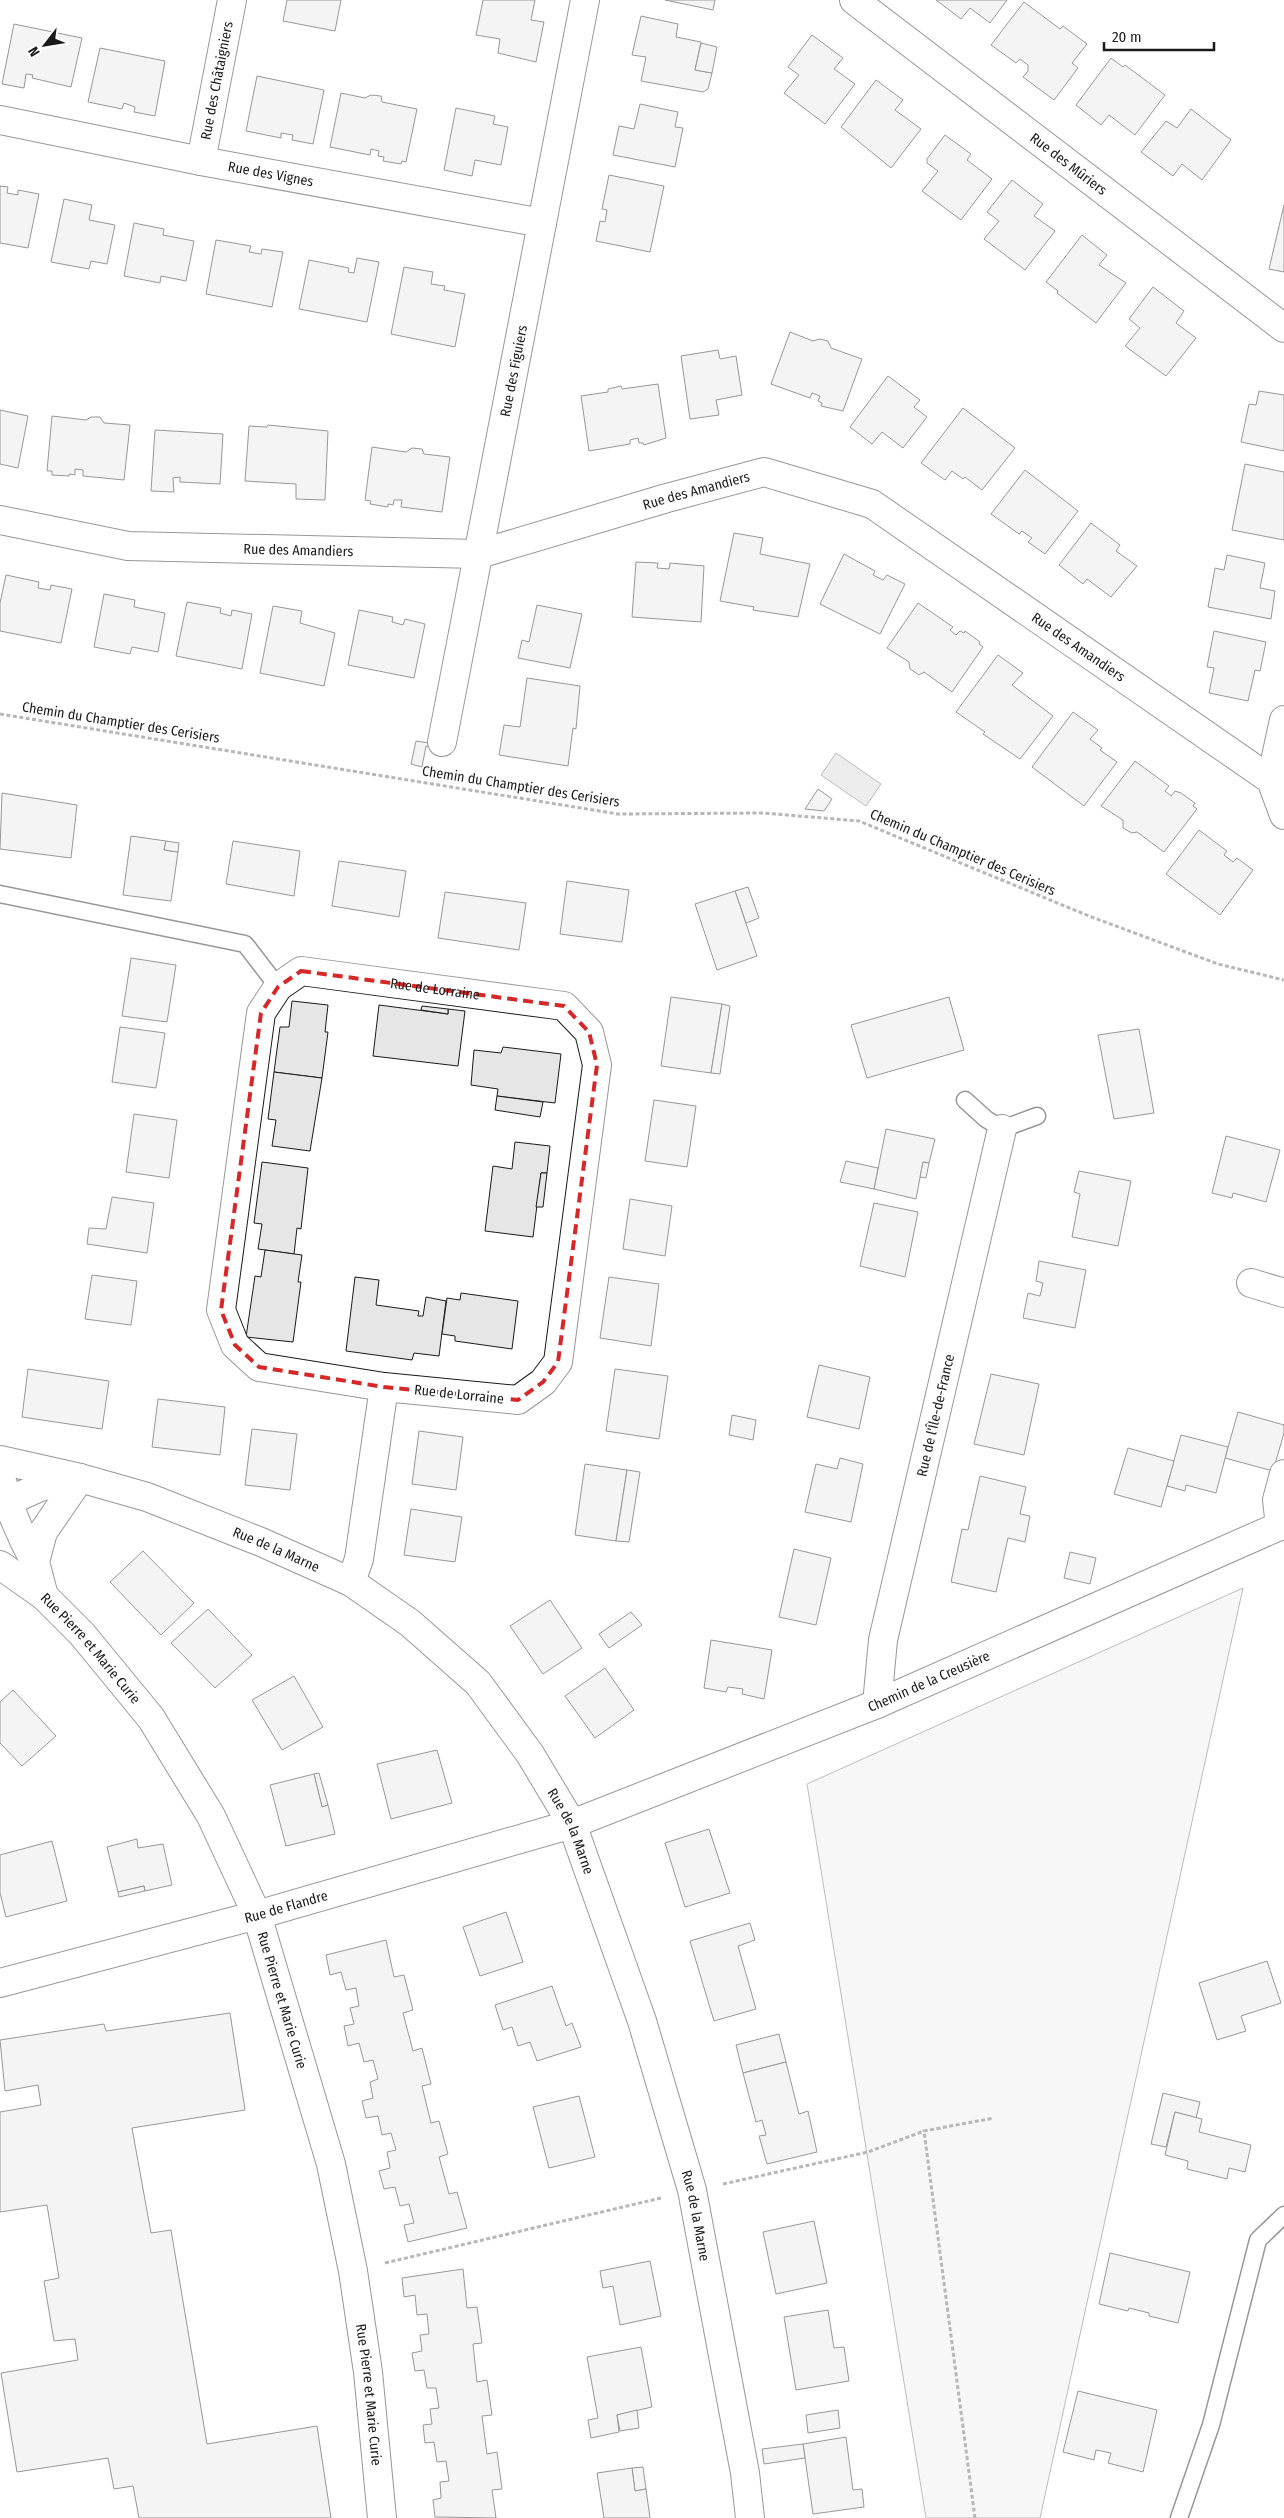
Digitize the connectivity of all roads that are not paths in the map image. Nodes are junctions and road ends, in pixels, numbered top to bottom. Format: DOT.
graph roads {
  1 [pos="232,0"];
  2 [pos="585,0"];
  3 [pos="854,0"];
  4 [pos="0,120"];
  5 [pos="201,161"];
  6 [pos="542,223"];
  7 [pos="1284,328"];
  8 [pos="0,520"];
  9 [pos="478,554"];
  10 [pos="1284,720"];
  11 [pos="442,742"];
  12 [pos="1272,780"];
  13 [pos="1284,815"];
  14 [pos="0,894"];
  15 [pos="278,987"];
  16 [pos="966,1100"];
  17 [pos="1037,1116"];
  18 [pos="1002,1129"];
  19 [pos="1251,1283"];
  20 [pos="1284,1292"];
  21 [pos="384,1387"];
  22 [pos="0,1460"];
  23 [pos="0,1474"];
  24 [pos="1284,1474"];
  25 [pos="80,1478"];
  26 [pos="3,1503"];
  27 [pos="1282,1525"];
  28 [pos="36,1562"];
  29 [pos="0,1565"];
  30 [pos="351,1582"];
  31 [pos="44,1596"];
  32 [pos="877,1704"];
  33 [pos="572,1824"];
  34 [pos="257,1915"];
  35 [pos="0,1983"];
  36 [pos="1284,2215"];
  37 [pos="382,2518"];
  38 [pos="750,2518"];
  39 [pos="1179,2518"];
  1 -- 5 [label="street, Rue des Châtaigniers"];
  2 -- 6 [label="street, Rue des Figuiers"];
  3 -- 7 [label="street, Rue des Mûriers"];
  4 -- 5 [label="street, Rue des Vignes"];
  5 -- 6 [label="street, Rue des Vignes"];
  6 -- 9 [label="street, Rue des Figuiers"];
  8 -- 9 [label="street, Rue des Amandiers"];
  9 -- 11 [label="street, Rue des Figuiers"];
  9 -- 12 [label="street, Rue des Amandiers"];
  10 -- 12 [label="street"];
  12 -- 13 [label="street"];
  14 -- 15 [label="lane"];
  15 -- 21 [label="street, Rue de Lorraine"];
  15 -- 21 [label="street, Rue de Lorraine"];
  16 -- 18 [label="lane"];
  17 -- 18 [label="lane"];
  18 -- 32 [label="street, Rue de l'Île-de-France"];
  19 -- 20 [label="street"];
  21 -- 30 [label="street"];
  22 -- 25 [label="street, Rue de la Marne"];
  23 -- 26 [label="street"];
  24 -- 27 [label="street, Chemin de la Creusière"];
  25 -- 26 [label="street"];
  25 -- 28 [label="street"];
  25 -- 30 [label="street, Rue de la Marne"];
  26 -- 28 [label="street"];
  27 -- 32 [label="street, Chemin de la Creusière"];
  28 -- 31 [label="street"];
  29 -- 31 [label="street, Rue Pierre et Marie Curie"];
  30 -- 33 [label="street, Rue de la Marne"];
  31 -- 34 [label="street, Rue Pierre et Marie Curie"];
  32 -- 33 [label="street, Chemin de la Creusière"];
  33 -- 34 [label="street, Rue de Flandre"];
  33 -- 38 [label="street, Rue de la Marne"];
  34 -- 35 [label="street, Rue de Flandre"];
  34 -- 37 [label="street, Rue Pierre et Marie Curie"];
  36 -- 39 [label="lane"];
}
